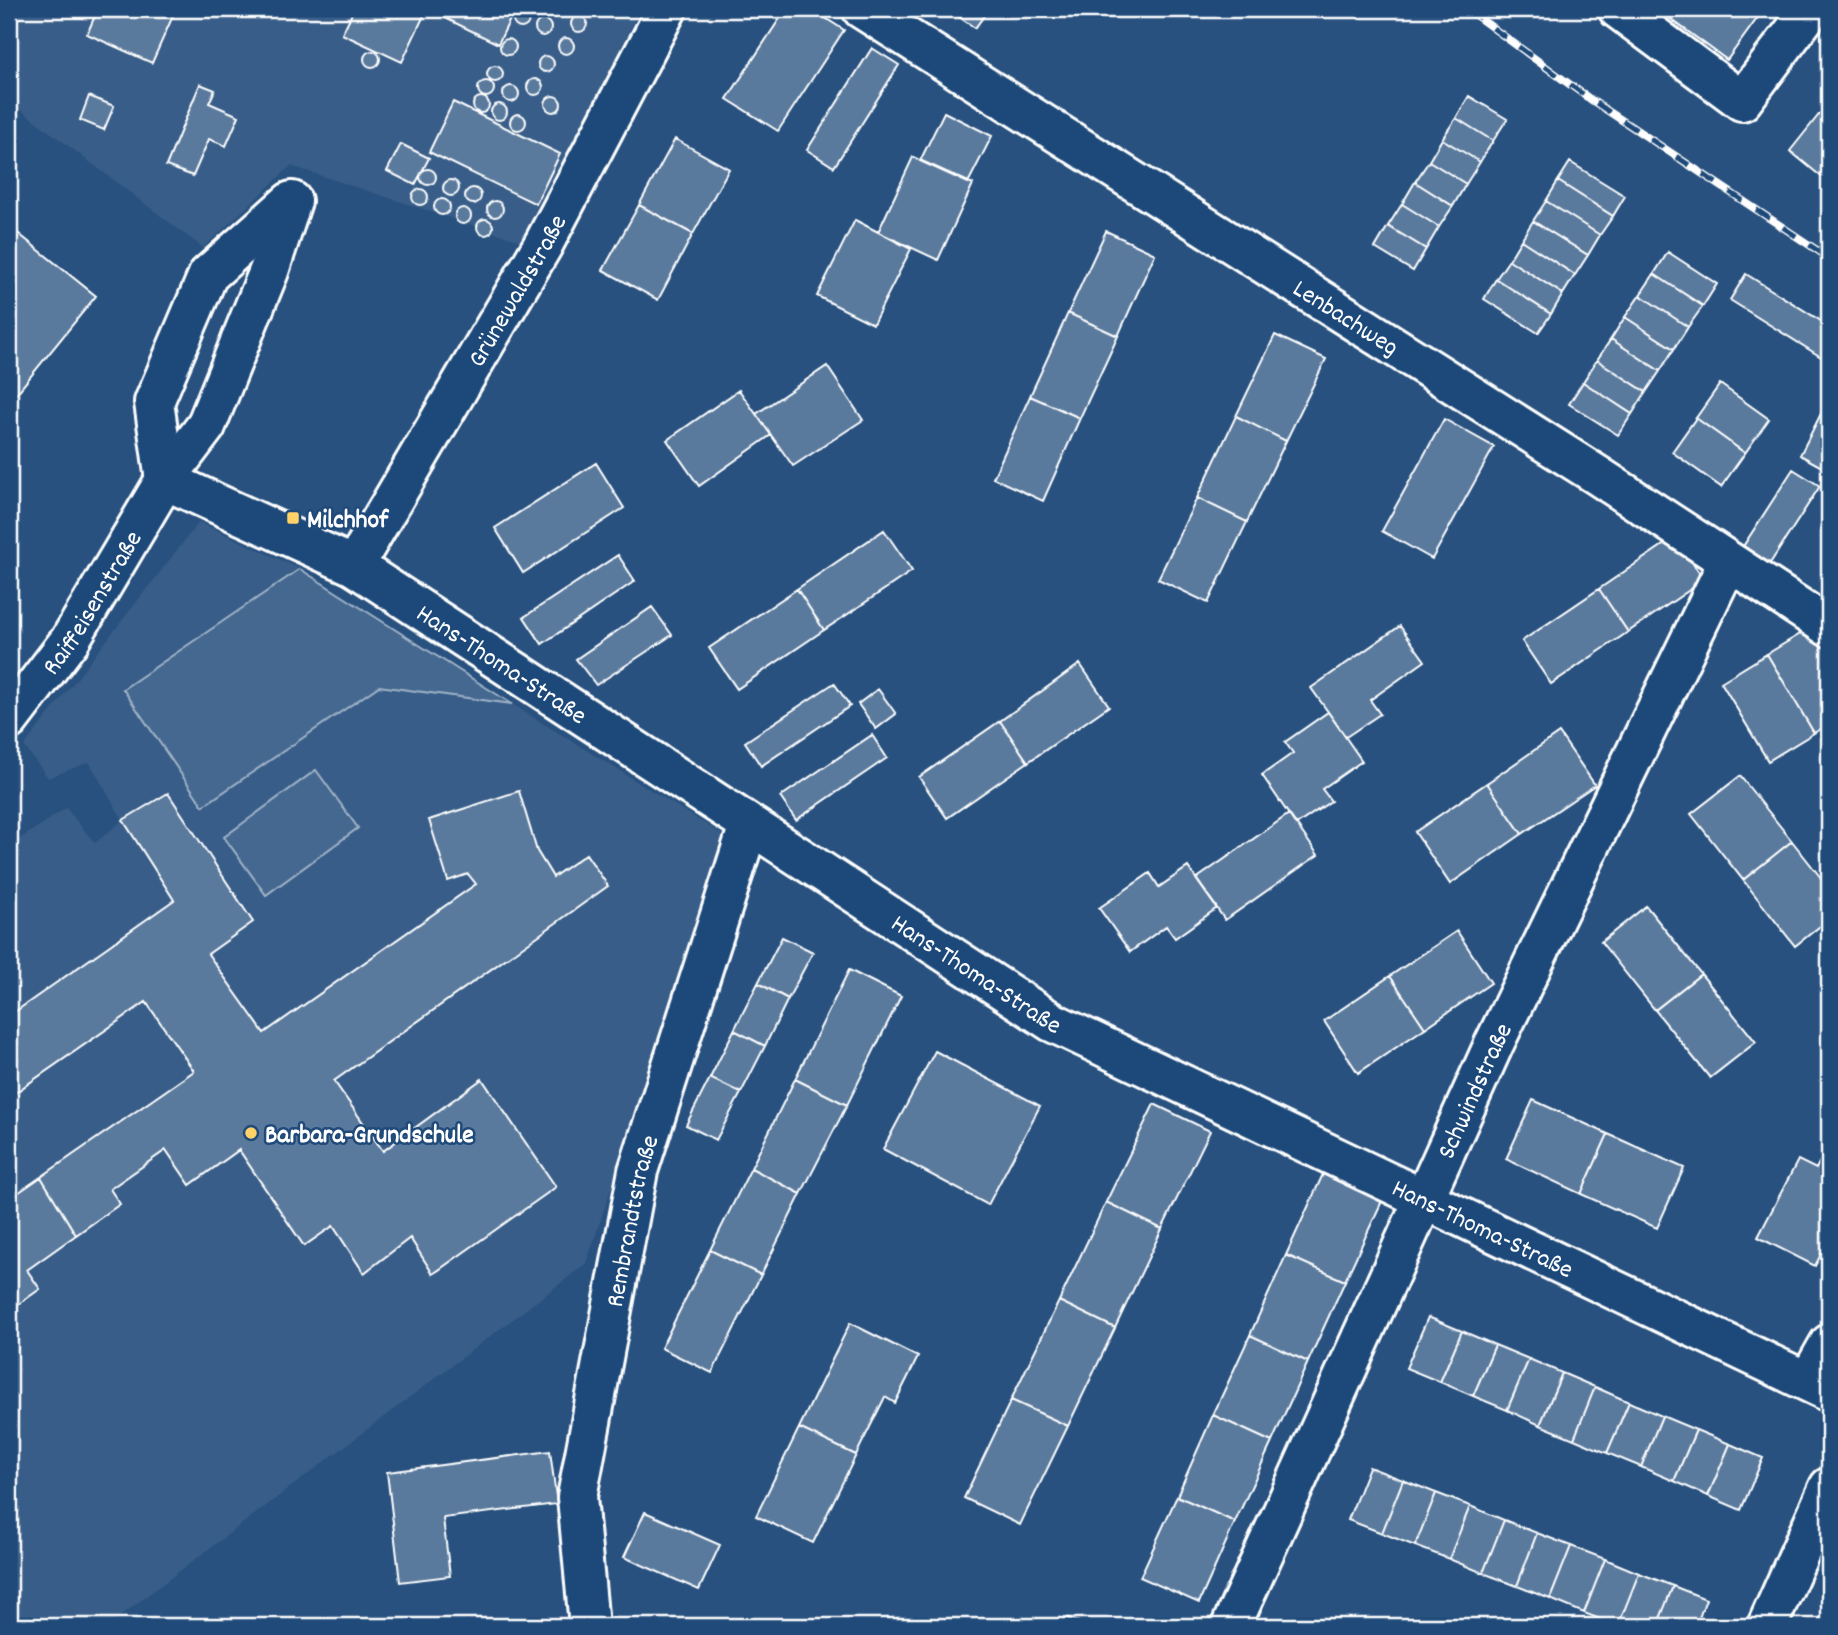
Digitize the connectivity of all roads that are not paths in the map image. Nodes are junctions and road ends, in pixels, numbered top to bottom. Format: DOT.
graph roads {
  1 [pos="667,9"];
  2 [pos="862,9"];
  3 [pos="1618,9"];
  4 [pos="1811,9"];
  5 [pos="165,480"];
  6 [pos="1728,562"];
  7 [pos="354,565"];
  8 [pos="1829,627"];
  9 [pos="9,720"];
  10 [pos="749,825"];
  11 [pos="1425,1201"];
  12 [pos="1829,1345"];
  13 [pos="1819,1387"];
  14 [pos="1829,1487"];
  15 [pos="589,1626"];
  16 [pos="1231,1626"];
  17 [pos="1767,1626"];
  1 -- 7 [label="street, Grünewaldstraße"];
  2 -- 6 [label="street, Lenbachweg"];
  3 -- 4 [label="street"];
  5 -- 5 [label="street, Raiffeisenstraße"];
  5 -- 7 [label="street, Hans-Thoma-Straße"];
  5 -- 9 [label="street, Raiffeisenstraße"];
  6 -- 8 [label="street, Lenbachweg"];
  6 -- 11 [label="street, Schwindstraße"];
  7 -- 10 [label="street, Hans-Thoma-Straße"];
  10 -- 11 [label="street, Hans-Thoma-Straße"];
  10 -- 15 [label="street, Rembrandtstraße"];
  11 -- 13 [label="street, Hans-Thoma-Straße"];
  11 -- 16 [label="street, Schwindstraße"];
  12 -- 13 [label="street"];
  14 -- 17 [label="street"];
}
